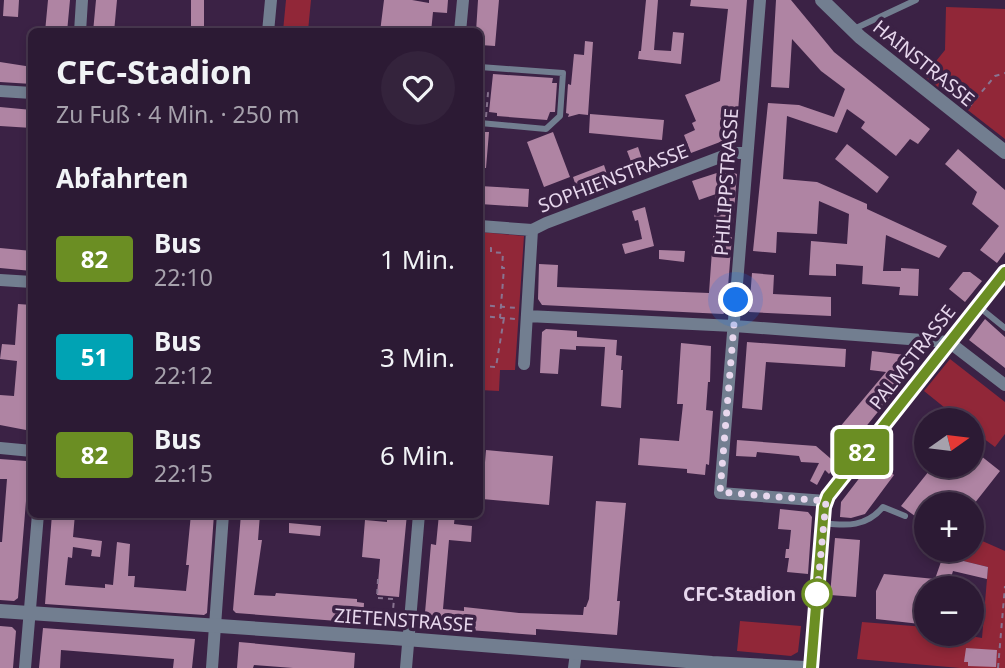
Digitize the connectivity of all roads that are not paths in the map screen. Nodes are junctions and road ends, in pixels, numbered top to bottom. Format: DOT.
graph roads {
  1 [pos="82,0"];
  2 [pos="271,0"];
  3 [pos="463,0"];
  4 [pos="760,0"];
  5 [pos="822,0"];
  6 [pos="916,0"];
  7 [pos="80,28"];
  8 [pos="268,28"];
  9 [pos="460,28"];
  10 [pos="853,30"];
  11 [pos="483,67"];
  12 [pos="0,91"];
  13 [pos="28,93"];
  14 [pos="483,124"];
  15 [pos="1005,152"];
  16 [pos="747,153"];
  17 [pos="483,226"];
  18 [pos="532,230"];
  19 [pos="1005,272"];
  20 [pos="0,280"];
  21 [pos="28,282"];
  22 [pos="978,306"];
  23 [pos="527,314"];
  24 [pos="734,326"];
  25 [pos="1005,328"];
  26 [pos="949,342"];
  27 [pos="524,364"];
  28 [pos="1005,385"];
  29 [pos="0,448"];
  30 [pos="28,451"];
  31 [pos="826,501"];
  32 [pos="905,516"];
  33 [pos="38,518"];
  34 [pos="223,518"];
  35 [pos="419,518"];
  36 [pos="823,523"];
  37 [pos="0,611"];
  38 [pos="29,612"];
  39 [pos="215,625"];
  40 [pos="409,639"];
  41 [pos="575,660"];
  42 [pos="623,662"];
  43 [pos="25,668"];
  44 [pos="212,668"];
  45 [pos="406,668"];
  46 [pos="805,668"];
  47 [pos="811,668"];
  1 -- 7 [label="street"];
  2 -- 8 [label="street"];
  3 -- 9 [label="street"];
  4 -- 16 [label="street, PHILIPPSTRASSE"];
  5 -- 10 [label="street, HAINSTRASSE"];
  6 -- 10 [label="lane"];
  10 -- 15 [label="street, HAINSTRASSE"];
  11 -- 14 [label="lane"];
  12 -- 13 [label="street"];
  16 -- 18 [label="street, SOPHIENSTRASSE"];
  16 -- 24 [label="street, PHILIPPSTRASSE"];
  17 -- 18 [label="street"];
  18 -- 23 [label="street"];
  19 -- 22 [label="main road, PALMSTRASSE"];
  20 -- 21 [label="street"];
  22 -- 25 [label="lane"];
  22 -- 26 [label="main road, PALMSTRASSE"];
  23 -- 24 [label="street"];
  23 -- 27 [label="street"];
  24 -- 26 [label="street"];
  24 -- 31 [label="street, PHILIPPSTRASSE"];
  26 -- 28 [label="street"];
  26 -- 31 [label="main road, PALMSTRASSE"];
  29 -- 30 [label="street"];
  31 -- 36 [label="main road"];
  32 -- 36 [label="lane"];
  33 -- 38 [label="street"];
  34 -- 39 [label="street"];
  35 -- 40 [label="street"];
  36 -- 47 [label="main road"];
  37 -- 38 [label="street, ZIETENSTRASSE"];
  38 -- 39 [label="street, ZIETENSTRASSE"];
  38 -- 43 [label="street"];
  39 -- 40 [label="street, ZIETENSTRASSE"];
  39 -- 44 [label="street"];
  40 -- 41 [label="street, ZIETENSTRASSE"];
  40 -- 45 [label="street"];
  41 -- 42 [label="street, ZIETENSTRASSE"];
  42 -- 46 [label="street, ZIETENSTRASSE"];
}
